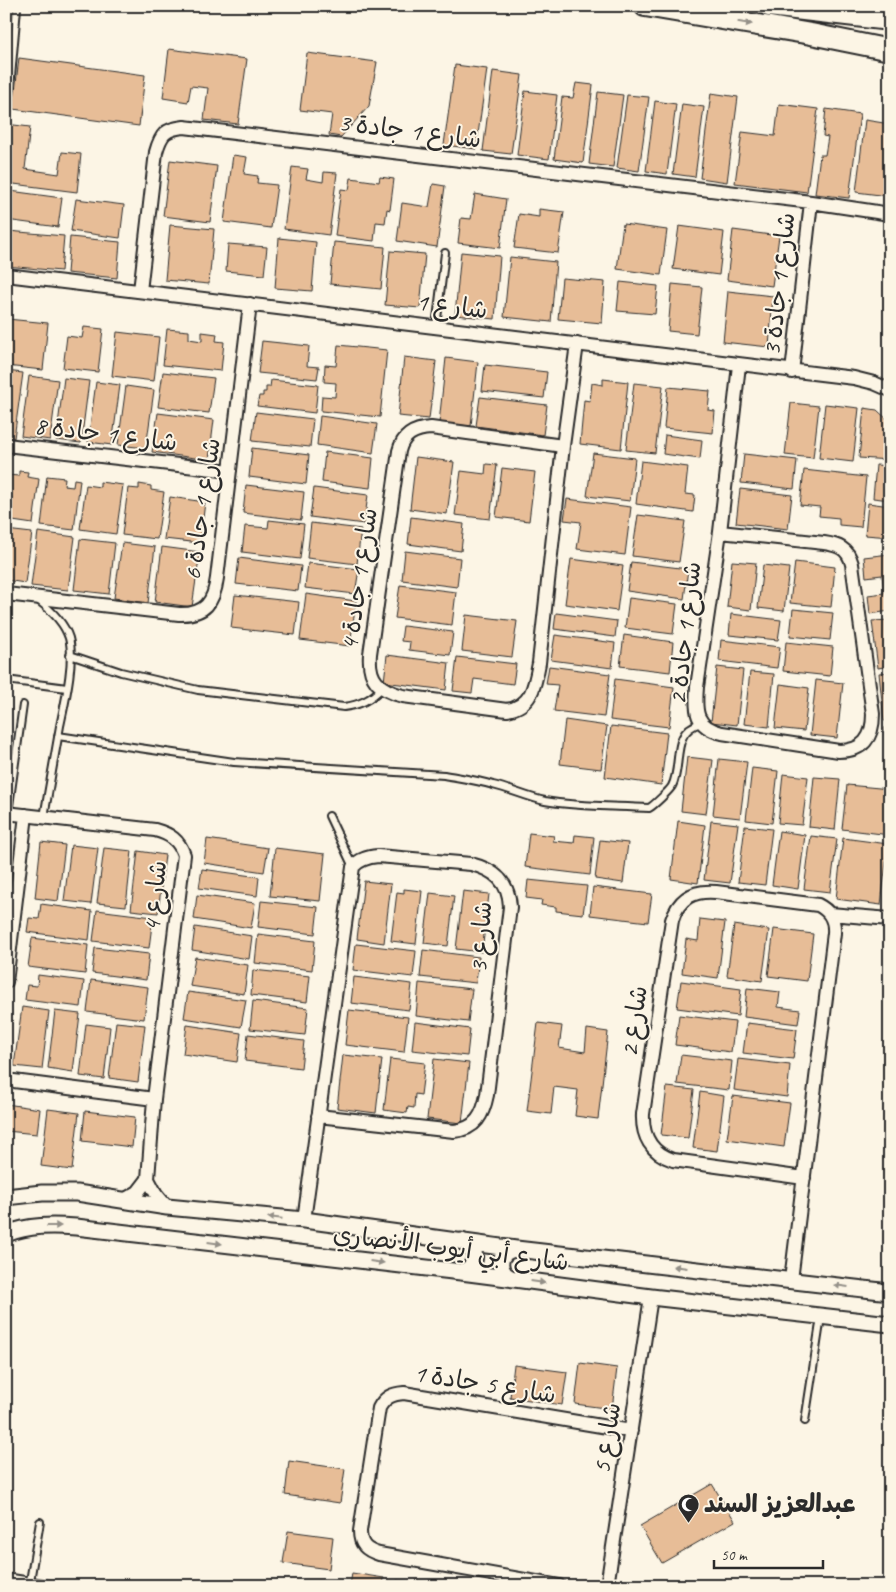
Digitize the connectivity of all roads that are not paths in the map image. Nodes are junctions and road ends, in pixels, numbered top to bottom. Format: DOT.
graph roads {
  1 [pos="645,6"];
  2 [pos="769,6"];
  3 [pos="17,8"];
  4 [pos="890,20"];
  5 [pos="890,50"];
  6 [pos="6,108"];
  7 [pos="811,202"];
  8 [pos="890,214"];
  9 [pos="446,253"];
  10 [pos="6,275"];
  11 [pos="140,291"];
  12 [pos="250,304"];
  13 [pos="436,327"];
  14 [pos="577,344"];
  15 [pos="739,365"];
  16 [pos="792,372"];
  17 [pos="890,390"];
  18 [pos="6,445"];
  19 [pos="563,446"];
  20 [pos="230,471"];
  21 [pos="720,532"];
  22 [pos="6,594"];
  23 [pos="35,598"];
  24 [pos="70,655"];
  25 [pos="6,680"];
  26 [pos="67,688"];
  27 [pos="382,688"];
  28 [pos="23,705"];
  29 [pos="701,723"];
  30 [pos="58,736"];
  31 [pos="7,813"];
  32 [pos="26,816"];
  33 [pos="329,816"];
  34 [pos="44,817"];
  35 [pos="353,867"];
  36 [pos="830,914"];
  37 [pos="890,919"];
  38 [pos="6,982"];
  39 [pos="6,1080"];
  40 [pos="154,1099"];
  41 [pos="318,1116"];
  42 [pos="804,1178"];
  43 [pos="148,1179"];
  44 [pos="6,1197"];
  45 [pos="124,1200"];
  46 [pos="167,1207"];
  47 [pos="304,1220"];
  48 [pos="6,1234"];
  49 [pos="462,1241"];
  50 [pos="516,1248"];
  51 [pos="460,1272"];
  52 [pos="514,1279"];
  53 [pos="791,1280"];
  54 [pos="890,1292"];
  55 [pos="651,1297"];
  56 [pos="821,1316"];
  57 [pos="890,1324"];
  58 [pos="805,1421"];
  59 [pos="630,1431"];
  60 [pos="40,1522"];
  61 [pos="6,1577"];
  62 [pos="30,1581"];
  63 [pos="62,1586"];
  64 [pos="559,1586"];
  65 [pos="607,1586"];
  1 -- 5 [label="highway, one-way"];
  2 -- 4 [label="highway"];
  3 -- 6 [label="lane"];
  7 -- 8 [label="street, شارع 1 جادة 3"];
  7 -- 11 [label="street, شارع 1 جادة 3"];
  7 -- 16 [label="street, شارع 1 جادة 3"];
  9 -- 13 [label="lane"];
  10 -- 11 [label="street, شارع 1"];
  11 -- 12 [label="street, شارع 1"];
  12 -- 13 [label="street, شارع 1"];
  12 -- 20 [label="street, شارع 1 جادة 6"];
  13 -- 14 [label="street, شارع 1"];
  14 -- 15 [label="street, شارع 1"];
  14 -- 19 [label="street"];
  15 -- 16 [label="street, شارع 1"];
  15 -- 21 [label="street, شارع 1 جادة 2"];
  16 -- 17 [label="street, شارع 1"];
  18 -- 20 [label="street, شارع 1 جادة 8"];
  19 -- 27 [label="street"];
  19 -- 27 [label="street, شارع 1 جادة 4"];
  20 -- 23 [label="street, شارع 1 جادة 6"];
  21 -- 29 [label="street, شارع 1 جادة 2"];
  21 -- 29 [label="street, شارع 1 جادة 2"];
  22 -- 23 [label="street, شارع 1 جادة 6"];
  23 -- 24 [label="lane"];
  24 -- 26 [label="lane"];
  24 -- 27 [label="lane"];
  25 -- 26 [label="lane"];
  26 -- 30 [label="lane"];
  28 -- 31 [label="lane"];
  29 -- 30 [label="lane"];
  30 -- 34 [label="lane"];
  31 -- 32 [label="street, شارع 4"];
  32 -- 34 [label="street, شارع 4"];
  32 -- 38 [label="street"];
  33 -- 35 [label="lane"];
  34 -- 40 [label="street, شارع 4"];
  35 -- 41 [label="street"];
  35 -- 41 [label="street, شارع 3"];
  36 -- 37 [label="street, شارع 2"];
  36 -- 42 [label="street"];
  36 -- 42 [label="street, شارع 2"];
  39 -- 40 [label="street"];
  40 -- 43 [label="street, شارع 4"];
  41 -- 47 [label="street"];
  42 -- 53 [label="street"];
  43 -- 45 [label="street"];
  43 -- 46 [label="street"];
  44 -- 45 [label="street, شارع أبي أيوب الأنصاري"];
  45 -- 46 [label="street, شارع أبي أيوب الأنصاري"];
  47 -- 46 [label="street, شارع أبي أيوب الأنصاري, one-way"];
  47 -- 49 [label="street, شارع أبي أيوب الأنصاري"];
  48 -- 51 [label="street, شارع أبي أيوب الأنصاري, one-way"];
  49 -- 50 [label="street, شارع أبي أيوب الأنصاري"];
  49 -- 51 [label="street"];
  50 -- 52 [label="street"];
  53 -- 50 [label="street, شارع أبي أيوب الأنصاري, one-way"];
  51 -- 52 [label="street, شارع أبي أيوب الأنصاري"];
  52 -- 55 [label="street, شارع أبي أيوب الأنصاري, one-way"];
  54 -- 53 [label="street, شارع أبي أيوب الأنصاري, one-way"];
  55 -- 56 [label="street, شارع أبي أيوب الأنصاري"];
  55 -- 59 [label="street, شارع 5"];
  56 -- 57 [label="street, شارع أبي أيوب الأنصاري"];
  56 -- 58 [label="lane"];
  59 -- 64 [label="street, شارع 5 جادة 1"];
  59 -- 65 [label="street, شارع 5"];
  60 -- 62 [label="lane"];
  61 -- 62 [label="lane"];
  62 -- 63 [label="lane"];
}
